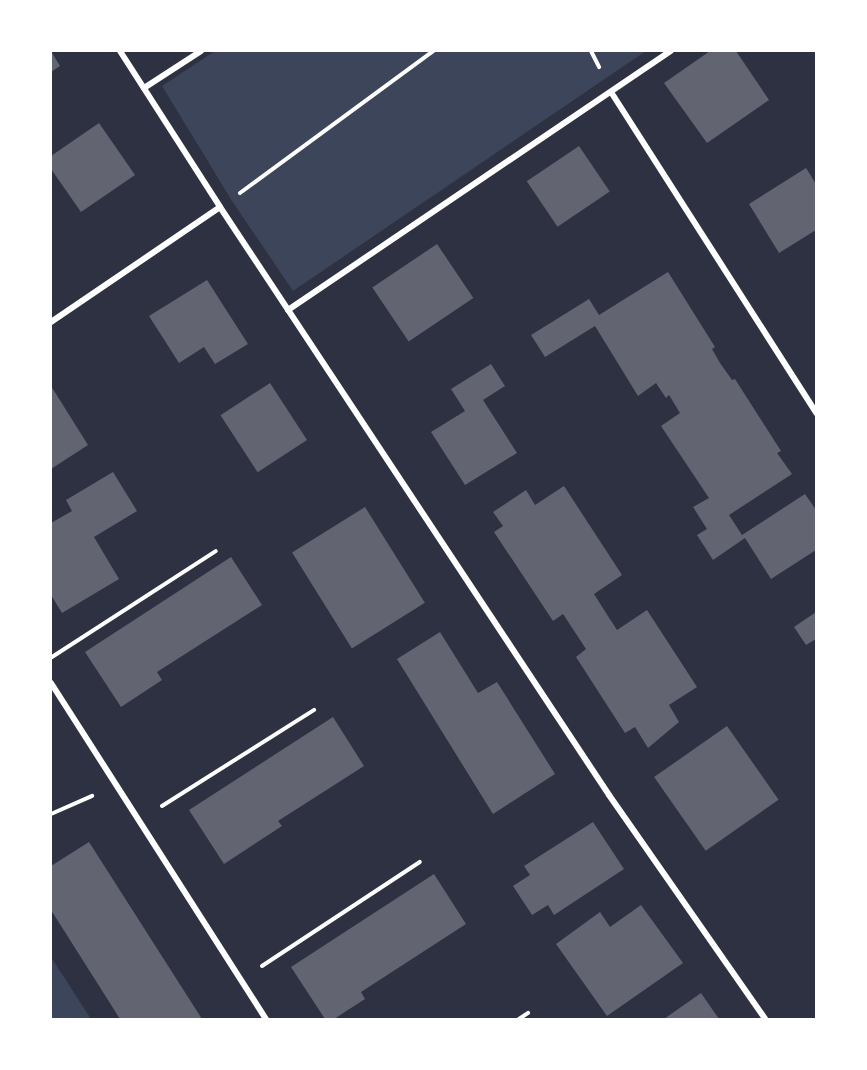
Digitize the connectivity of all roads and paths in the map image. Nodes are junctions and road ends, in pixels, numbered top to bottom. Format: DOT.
graph roads {
  1 [pos="120,51"];
  2 [pos="201,51"];
  3 [pos="433,51"];
  4 [pos="671,51"];
  5 [pos="144,88"];
  6 [pos="611,92"];
  7 [pos="220,207"];
  8 [pos="288,309"];
  9 [pos="51,322"];
  10 [pos="816,414"];
  11 [pos="216,550"];
  12 [pos="51,657"];
  13 [pos="51,682"];
  14 [pos="314,710"];
  15 [pos="116,786"];
  16 [pos="51,814"];
  17 [pos="139,821"];
  18 [pos="420,862"];
  19 [pos="241,980"];
  20 [pos="528,1013"];
  21 [pos="266,1019"];
  22 [pos="519,1019"];
  23 [pos="765,1019"];
  1 -- 5 [label="street"];
  2 -- 5 [label="street"];
  3 -- 7 [label="path"];
  4 -- 6 [label="street"];
  5 -- 7 [label="street"];
  6 -- 8 [label="street"];
  6 -- 10 [label="street"];
  7 -- 8 [label="street"];
  7 -- 9 [label="street"];
  8 -- 23 [label="street"];
  11 -- 12 [label="path"];
  13 -- 15 [label="street"];
  14 -- 17 [label="path"];
  15 -- 16 [label="path"];
  15 -- 17 [label="street"];
  17 -- 19 [label="street"];
  18 -- 19 [label="path"];
  19 -- 21 [label="street"];
  20 -- 22 [label="path"];
}
